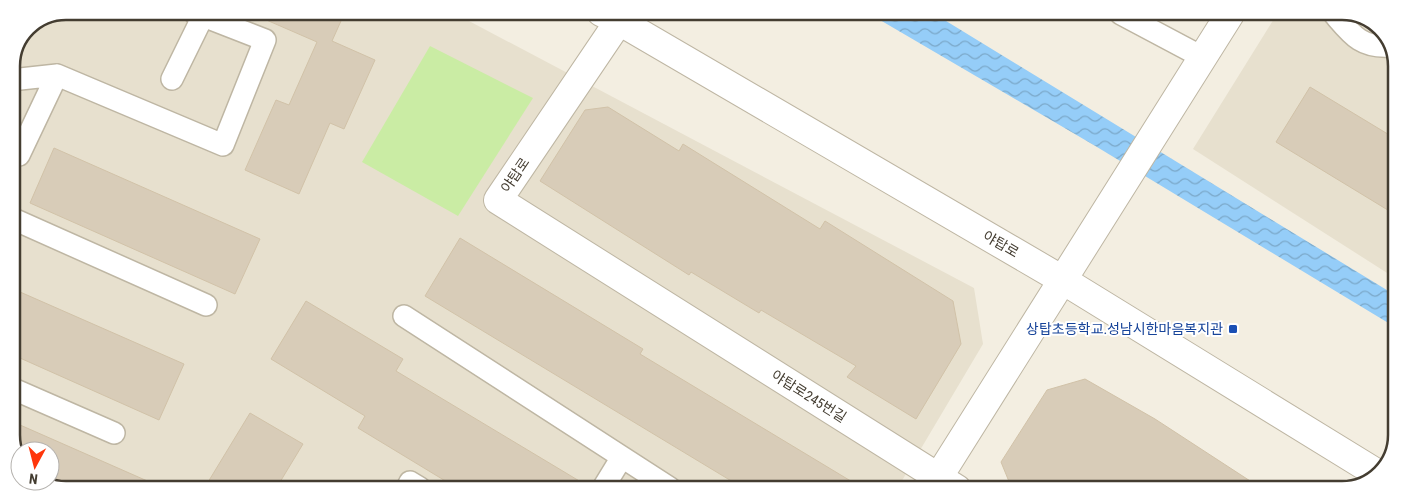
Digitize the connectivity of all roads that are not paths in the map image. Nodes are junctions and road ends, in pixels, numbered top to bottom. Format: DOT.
graph roads {
  1 [pos="196,20"];
  2 [pos="213,20"];
  3 [pos="608,20"];
  4 [pos="615,20"];
  5 [pos="1133,20"];
  6 [pos="1226,20"];
  7 [pos="1339,20"];
  8 [pos="1383,46"];
  9 [pos="1202,56"];
  10 [pos="57,74"];
  11 [pos="20,79"];
  12 [pos="172,79"];
  13 [pos="20,153"];
  14 [pos="20,222"];
  15 [pos="1061,279"];
  16 [pos="206,305"];
  17 [pos="680,315"];
  18 [pos="404,316"];
  19 [pos="20,392"];
  20 [pos="114,433"];
  21 [pos="622,457"];
  22 [pos="1371,470"];
  23 [pos="607,481"];
  24 [pos="659,481"];
  25 [pos="936,481"];
  26 [pos="944,481"];
  1 -- 12 [label="lane"];
  2 -- 10 [label="lane"];
  3 -- 17 [label="street, 야탑로"];
  4 -- 15 [label="street, 야탑로"];
  5 -- 9 [label="lane"];
  6 -- 9 [label="street, 야탑로245번길"];
  7 -- 8 [label="lane"];
  9 -- 15 [label="street, 야탑로245번길"];
  10 -- 11 [label="lane"];
  10 -- 13 [label="lane"];
  14 -- 16 [label="lane"];
  15 -- 22 [label="street, 야탑로"];
  15 -- 26 [label="street, 야탑로245번길"];
  17 -- 25 [label="street, 야탑로245번길"];
  18 -- 21 [label="lane"];
  19 -- 20 [label="lane"];
  21 -- 23 [label="lane"];
  21 -- 24 [label="lane"];
}
